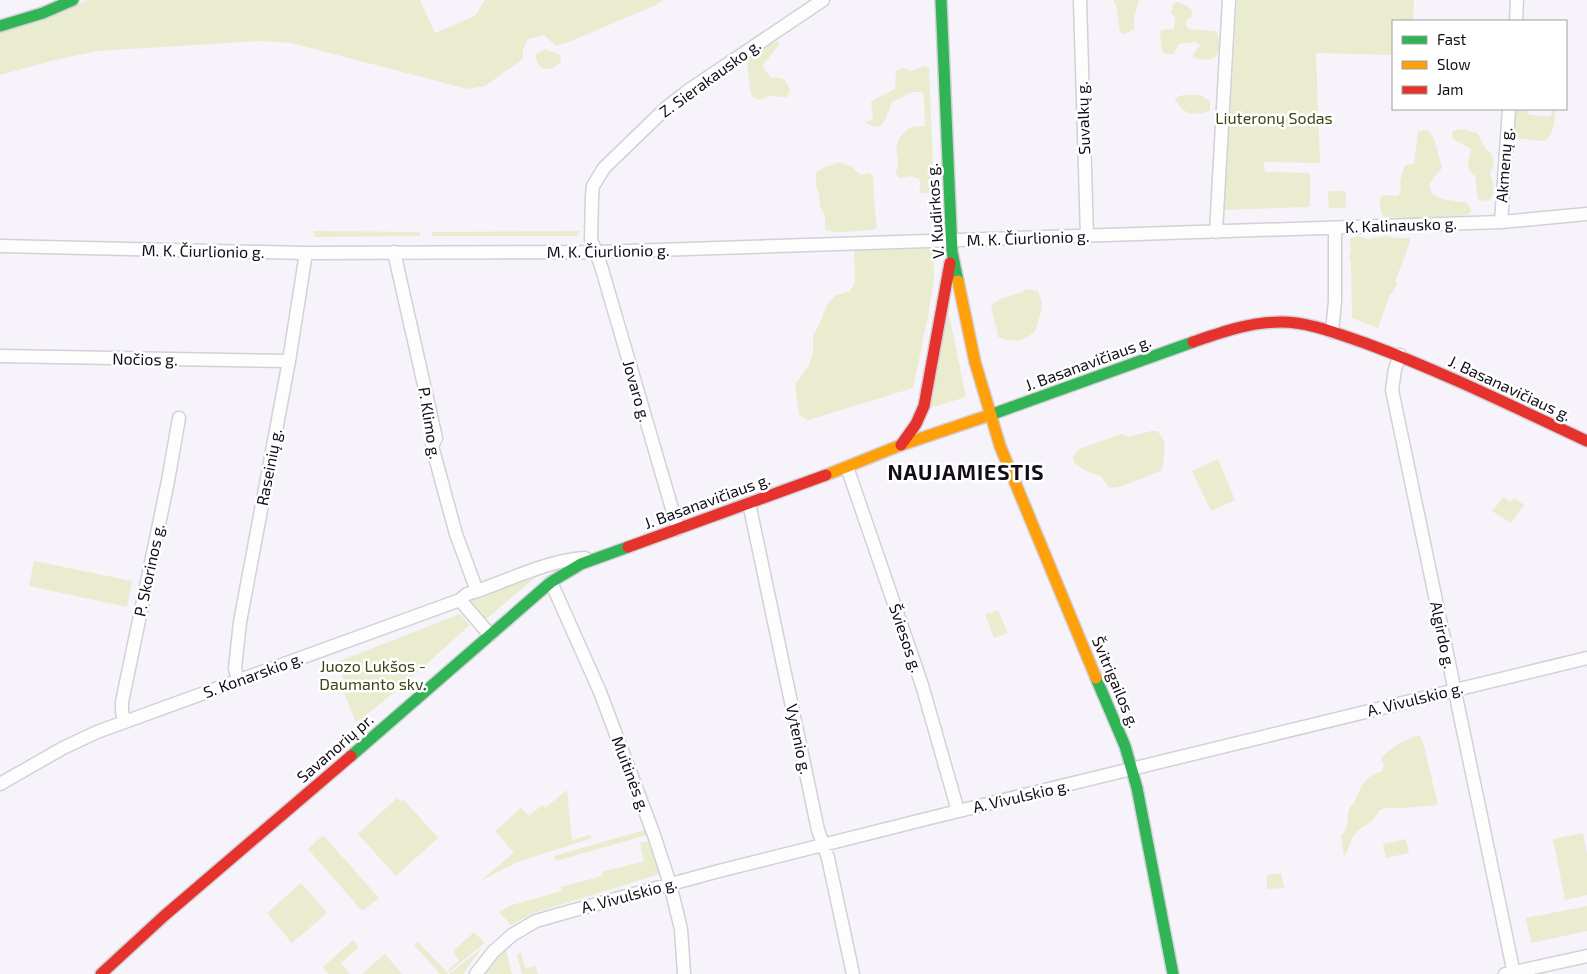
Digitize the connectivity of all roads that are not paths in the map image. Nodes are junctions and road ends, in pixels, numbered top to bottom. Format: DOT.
graph roads {
  1 [pos="73,0"];
  2 [pos="824,0"];
  3 [pos="941,0"];
  4 [pos="1080,0"];
  5 [pos="1229,0"];
  6 [pos="1517,0"];
  7 [pos="1516,20"];
  8 [pos="0,26"];
  9 [pos="1508,110"];
  10 [pos="1587,214"];
  11 [pos="1501,222"];
  12 [pos="1336,228"];
  13 [pos="1216,232"];
  14 [pos="1086,236"];
  15 [pos="0,246"];
  16 [pos="952,246"];
  17 [pos="306,252"];
  18 [pos="394,252"];
  19 [pos="596,252"];
  20 [pos="1332,332"];
  21 [pos="1400,355"];
  22 [pos="0,356"];
  23 [pos="289,361"];
  24 [pos="990,415"];
  25 [pos="179,418"];
  26 [pos="1587,441"];
  27 [pos="901,445"];
  28 [pos="847,467"];
  29 [pos="749,503"];
  30 [pos="678,530"];
  31 [pos="598,558"];
  32 [pos="551,582"];
  33 [pos="477,591"];
  34 [pos="460,600"];
  35 [pos="490,635"];
  36 [pos="1587,658"];
  37 [pos="238,681"];
  38 [pos="1454,690"];
  39 [pos="125,722"];
  40 [pos="1132,769"];
  41 [pos="0,784"];
  42 [pos="958,810"];
  43 [pos="823,845"];
  44 [pos="670,884"];
  45 [pos="1587,956"];
  46 [pos="1511,973"];
  47 [pos="101,974"];
  48 [pos="476,974"];
  49 [pos="684,974"];
  50 [pos="852,974"];
  51 [pos="1173,974"];
  1 -- 8 [label="main road"];
  2 -- 19 [label="street, Z. Sierakausko g."];
  3 -- 16 [label="main road, V. Kudirkos g."];
  4 -- 14 [label="street, Suvalkų g."];
  5 -- 13 [label="street"];
  6 -- 7 [label="street"];
  9 -- 11 [label="street, Akmenų g."];
  10 -- 11 [label="street, K. Kalinausko g."];
  11 -- 12 [label="street, K. Kalinausko g."];
  12 -- 13 [label="street, K. Kalinausko g."];
  12 -- 20 [label="street"];
  13 -- 14 [label="street, M. K. Čiurlionio g."];
  14 -- 16 [label="street, M. K. Čiurlionio g."];
  15 -- 17 [label="street, M. K. Čiurlionio g."];
  16 -- 19 [label="street, M. K. Čiurlionio g."];
  16 -- 24 [label="main road, V. Kudirkos g."];
  16 -- 27 [label="main road"];
  17 -- 18 [label="street, M. K. Čiurlionio g."];
  17 -- 23 [label="street, Raseinių g."];
  18 -- 19 [label="street, M. K. Čiurlionio g."];
  18 -- 33 [label="street, P. Klimo g."];
  19 -- 30 [label="street, Jovaro g."];
  20 -- 21 [label="main road, J. Basanavičiaus g."];
  20 -- 24 [label="main road, J. Basanavičiaus g."];
  21 -- 26 [label="main road, J. Basanavičiaus g."];
  21 -- 38 [label="street, Algirdo g."];
  22 -- 23 [label="street, Nočios g."];
  23 -- 37 [label="street, Raseinių g."];
  24 -- 27 [label="main road, J. Basanavičiaus g."];
  24 -- 40 [label="main road, Švitrigailos g."];
  25 -- 39 [label="street, P. Skorinos g."];
  27 -- 28 [label="main road, J. Basanavičiaus g."];
  28 -- 29 [label="main road, J. Basanavičiaus g."];
  28 -- 42 [label="street, Šviesos g."];
  29 -- 30 [label="main road, J. Basanavičiaus g."];
  29 -- 43 [label="street, Vytenio g."];
  30 -- 31 [label="main road, J. Basanavičiaus g."];
  31 -- 32 [label="main road, Savanorių pr."];
  31 -- 33 [label="street, S. Konarskio g."];
  32 -- 35 [label="main road, Savanorių pr."];
  32 -- 44 [label="street, Muitinės g."];
  33 -- 34 [label="street, S. Konarskio g."];
  34 -- 35 [label="street"];
  34 -- 37 [label="street, S. Konarskio g."];
  35 -- 47 [label="main road, Savanorių pr."];
  36 -- 38 [label="street, A. Vivulskio g."];
  37 -- 39 [label="street, S. Konarskio g."];
  38 -- 40 [label="street, A. Vivulskio g."];
  38 -- 46 [label="street, Algirdo g."];
  39 -- 41 [label="street, S. Konarskio g."];
  40 -- 42 [label="street, A. Vivulskio g."];
  40 -- 51 [label="main road, Švitrigailos g."];
  42 -- 43 [label="street, A. Vivulskio g."];
  43 -- 44 [label="street, A. Vivulskio g."];
  43 -- 50 [label="street, Vytenio g."];
  44 -- 48 [label="street, A. Vivulskio g."];
  44 -- 49 [label="street, Muitinės g."];
  45 -- 46 [label="street"];
}
